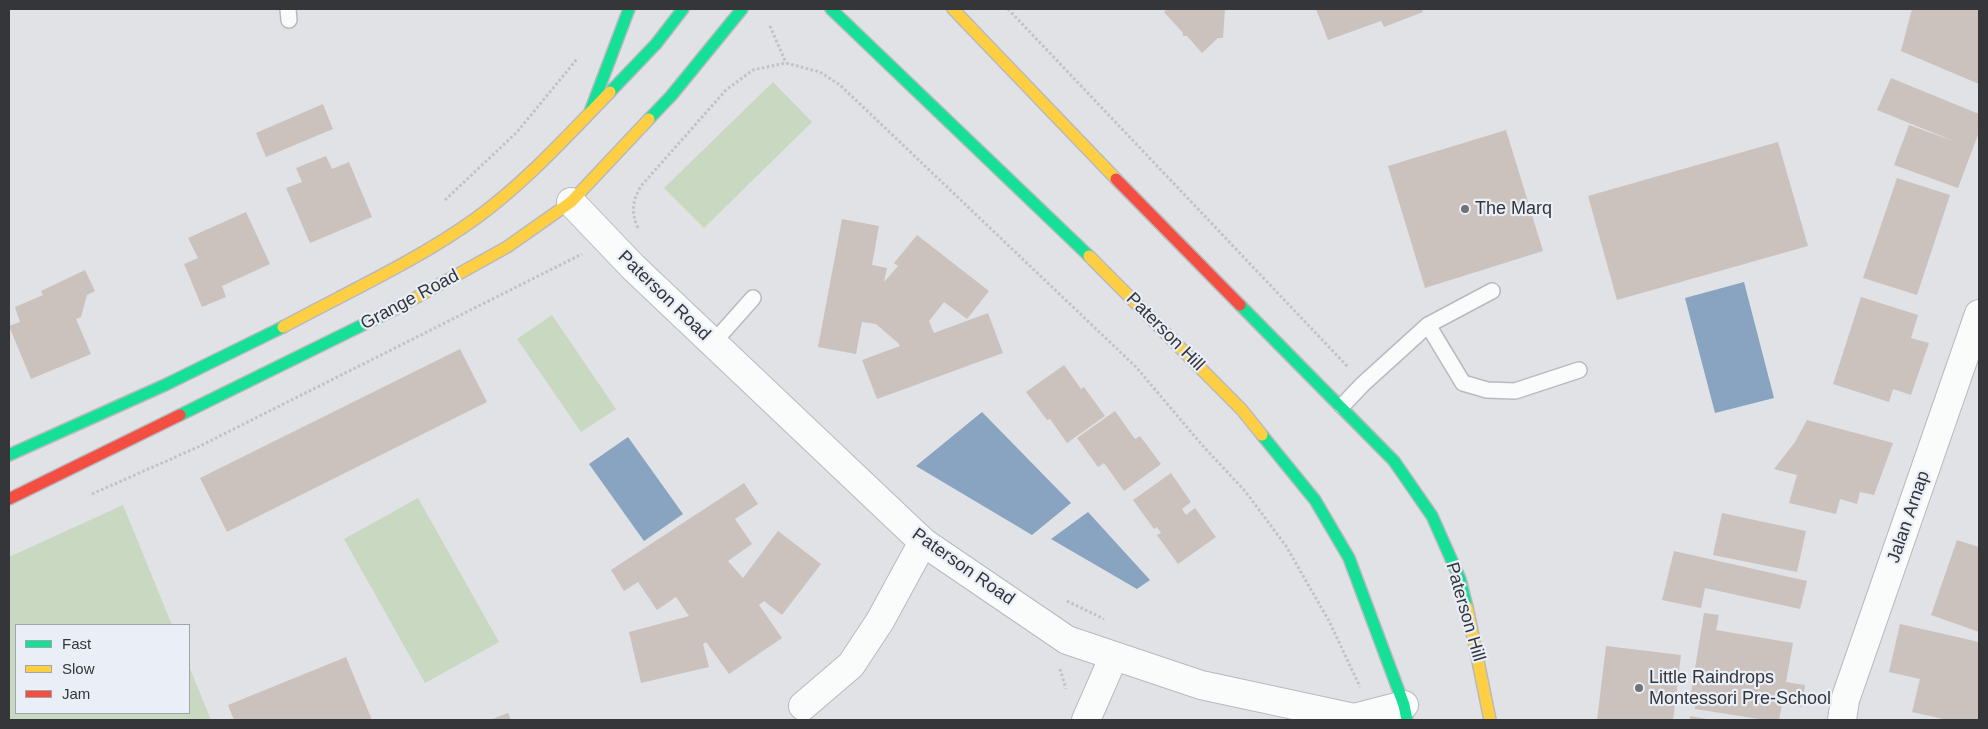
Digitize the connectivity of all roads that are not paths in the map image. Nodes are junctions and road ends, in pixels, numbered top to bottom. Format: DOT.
graph roads {
  1 [pos="629,9"];
  2 [pos="683,9"];
  3 [pos="742,9"];
  4 [pos="831,9"];
  5 [pos="953,9"];
  6 [pos="978,17"];
  7 [pos="985,41"];
  8 [pos="590,112"];
  9 [pos="571,202"];
  10 [pos="1492,291"];
  11 [pos="753,298"];
  12 [pos="1979,314"];
  13 [pos="1428,325"];
  14 [pos="712,343"];
  15 [pos="1579,370"];
  16 [pos="1342,406"];
  17 [pos="9,455"];
  18 [pos="9,498"];
  19 [pos="923,542"];
  20 [pos="1114,656"];
  21 [pos="803,706"];
  22 [pos="1398,712"];
  23 [pos="1356,719"];
  24 [pos="1086,720"];
  25 [pos="1490,720"];
  26 [pos="1842,720"];
  1 -- 8 [label="main road"];
  2 -- 8 [label="main road"];
  3 -- 9 [label="main road, Grange Road"];
  4 -- 22 [label="main road, Paterson Hill"];
  5 -- 7 [label="main road, Paterson Hill"];
  6 -- 7 [label="main road"];
  7 -- 16 [label="main road, Paterson Hill"];
  8 -- 17 [label="main road"];
  9 -- 14 [label="street, Paterson Road"];
  9 -- 18 [label="main road, Grange Road"];
  10 -- 13 [label="lane"];
  11 -- 14 [label="lane"];
  12 -- 26 [label="street, Jalan Arnap"];
  13 -- 15 [label="lane"];
  13 -- 16 [label="lane"];
  14 -- 19 [label="street, Paterson Road"];
  16 -- 25 [label="main road, Paterson Hill"];
  19 -- 20 [label="street, Paterson Road"];
  19 -- 21 [label="street"];
  20 -- 23 [label="street, Paterson Road"];
  20 -- 24 [label="street"];
  22 -- 23 [label="street, Paterson Road"];
}
